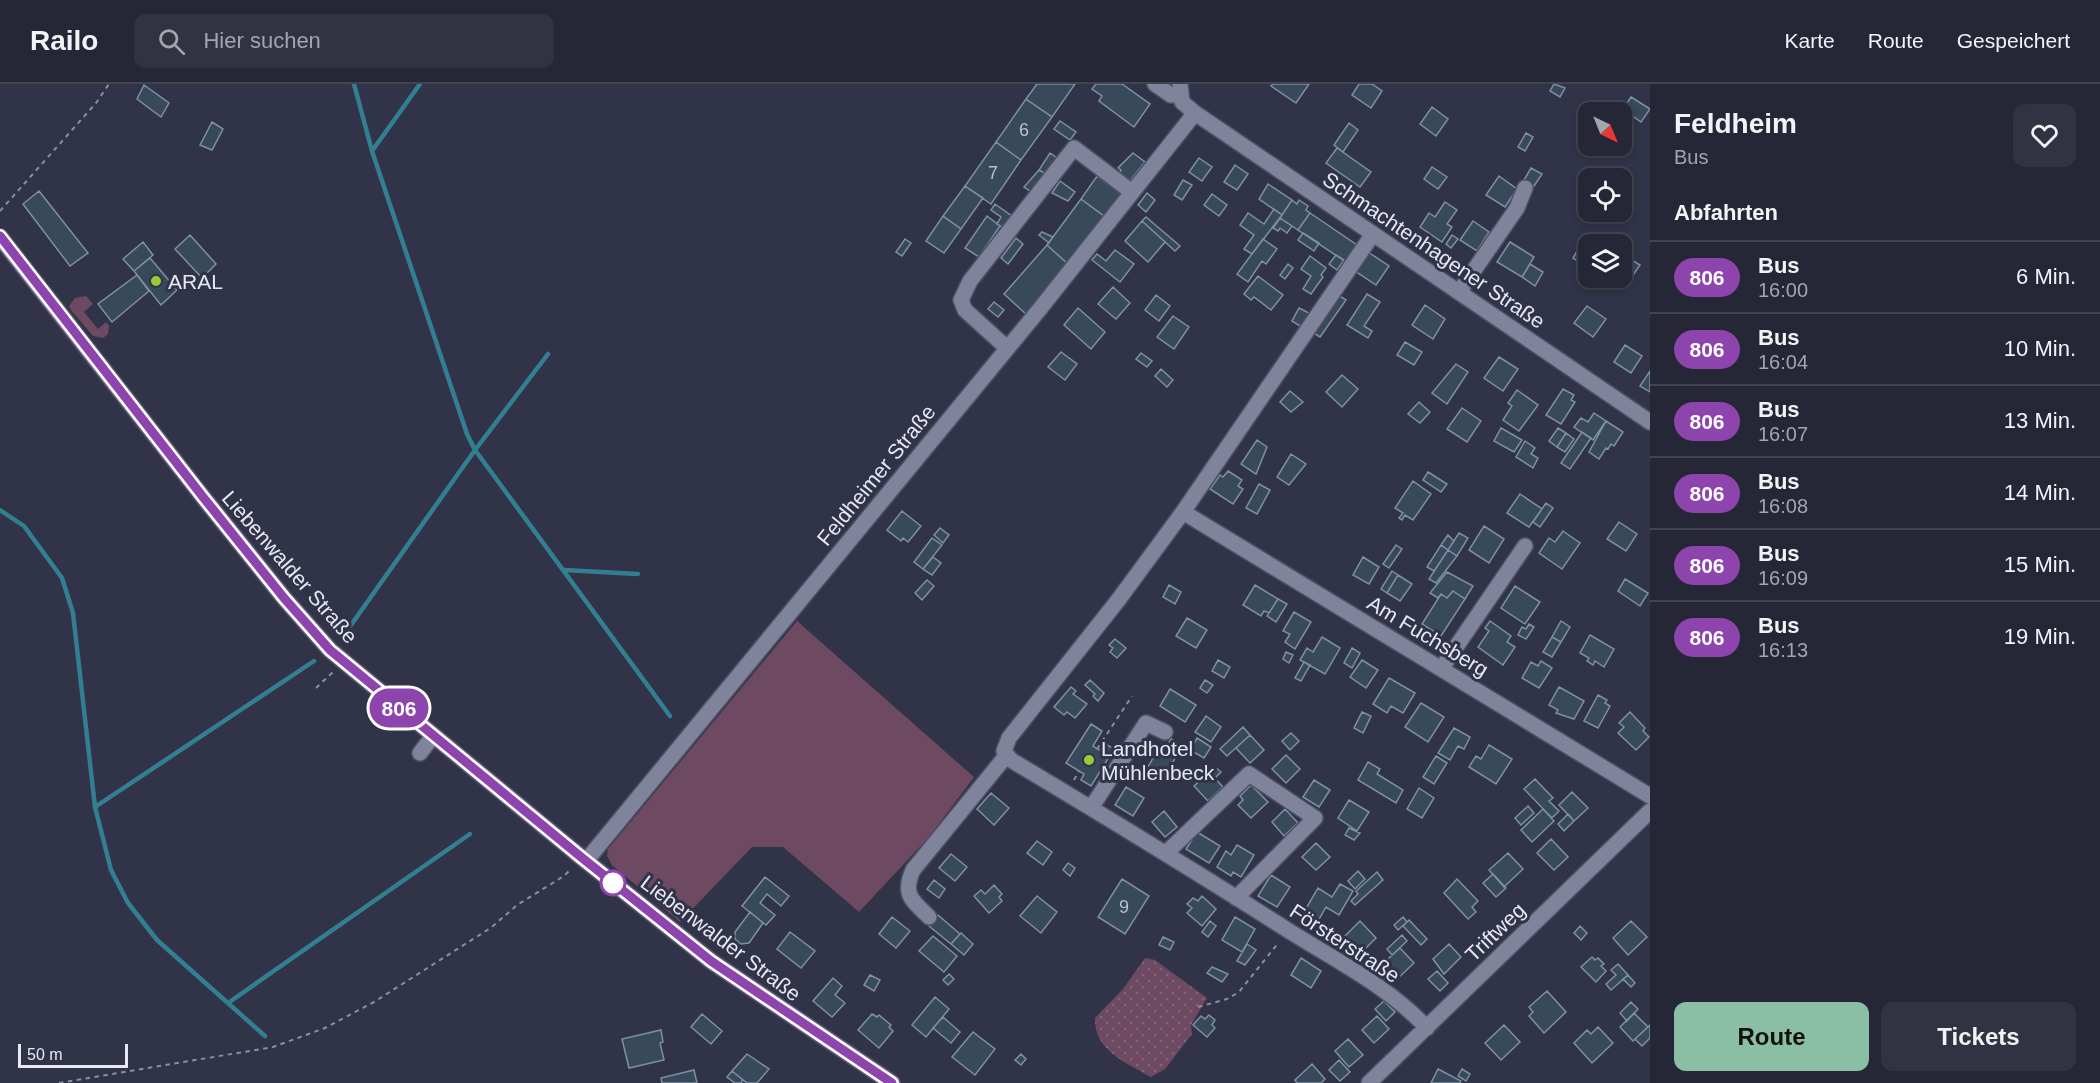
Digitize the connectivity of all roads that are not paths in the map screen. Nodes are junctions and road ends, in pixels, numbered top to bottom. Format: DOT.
graph roads {
  1 [pos="1155,84"];
  2 [pos="1180,89"];
  3 [pos="1195,113"];
  4 [pos="1525,188"];
  5 [pos="1132,192"];
  6 [pos="1373,234"];
  7 [pos="0,237"];
  8 [pos="1459,292"];
  9 [pos="1007,348"];
  10 [pos="1650,422"];
  11 [pos="1184,512"];
  12 [pos="1525,546"];
  13 [pos="1441,669"];
  14 [pos="1165,732"];
  15 [pos="433,736"];
  16 [pos="420,753"];
  17 [pos="1009,758"];
  18 [pos="1650,796"];
  19 [pos="1091,808"];
  20 [pos="1650,811"];
  21 [pos="1166,853"];
  22 [pos="584,859"];
  23 [pos="1236,898"];
  24 [pos="929,917"];
  25 [pos="1427,1028"];
  26 [pos="1379,1080"];
  27 [pos="892,1083"];
  1 -- 2 [label="street"];
  2 -- 3 [label="street, Schmachtenhagener Straße"];
  3 -- 5 [label="street, Feldheimer Straße"];
  3 -- 6 [label="street, Schmachtenhagener Straße"];
  4 -- 8 [label="street"];
  5 -- 9 [label="street, Feldheimer Straße"];
  5 -- 9 [label="street"];
  6 -- 8 [label="street, Schmachtenhagener Straße"];
  6 -- 11 [label="street"];
  7 -- 15 [label="main road, Liebenwalder Straße"];
  8 -- 10 [label="street, Schmachtenhagener Straße"];
  9 -- 22 [label="street, Feldheimer Straße"];
  11 -- 13 [label="street, Am Fuchsberg"];
  11 -- 17 [label="street"];
  12 -- 13 [label="street"];
  13 -- 18 [label="street, Am Fuchsberg"];
  14 -- 19 [label="street"];
  15 -- 16 [label="street"];
  15 -- 22 [label="main road, Liebenwalder Straße"];
  17 -- 19 [label="street, Försterstraße"];
  17 -- 24 [label="street"];
  19 -- 21 [label="street, Försterstraße"];
  20 -- 25 [label="street, Triftweg"];
  21 -- 23 [label="street, Försterstraße"];
  21 -- 23 [label="street"];
  22 -- 27 [label="main road, Liebenwalder Straße"];
  23 -- 25 [label="street, Försterstraße"];
  25 -- 26 [label="street, Triftweg"];
}
